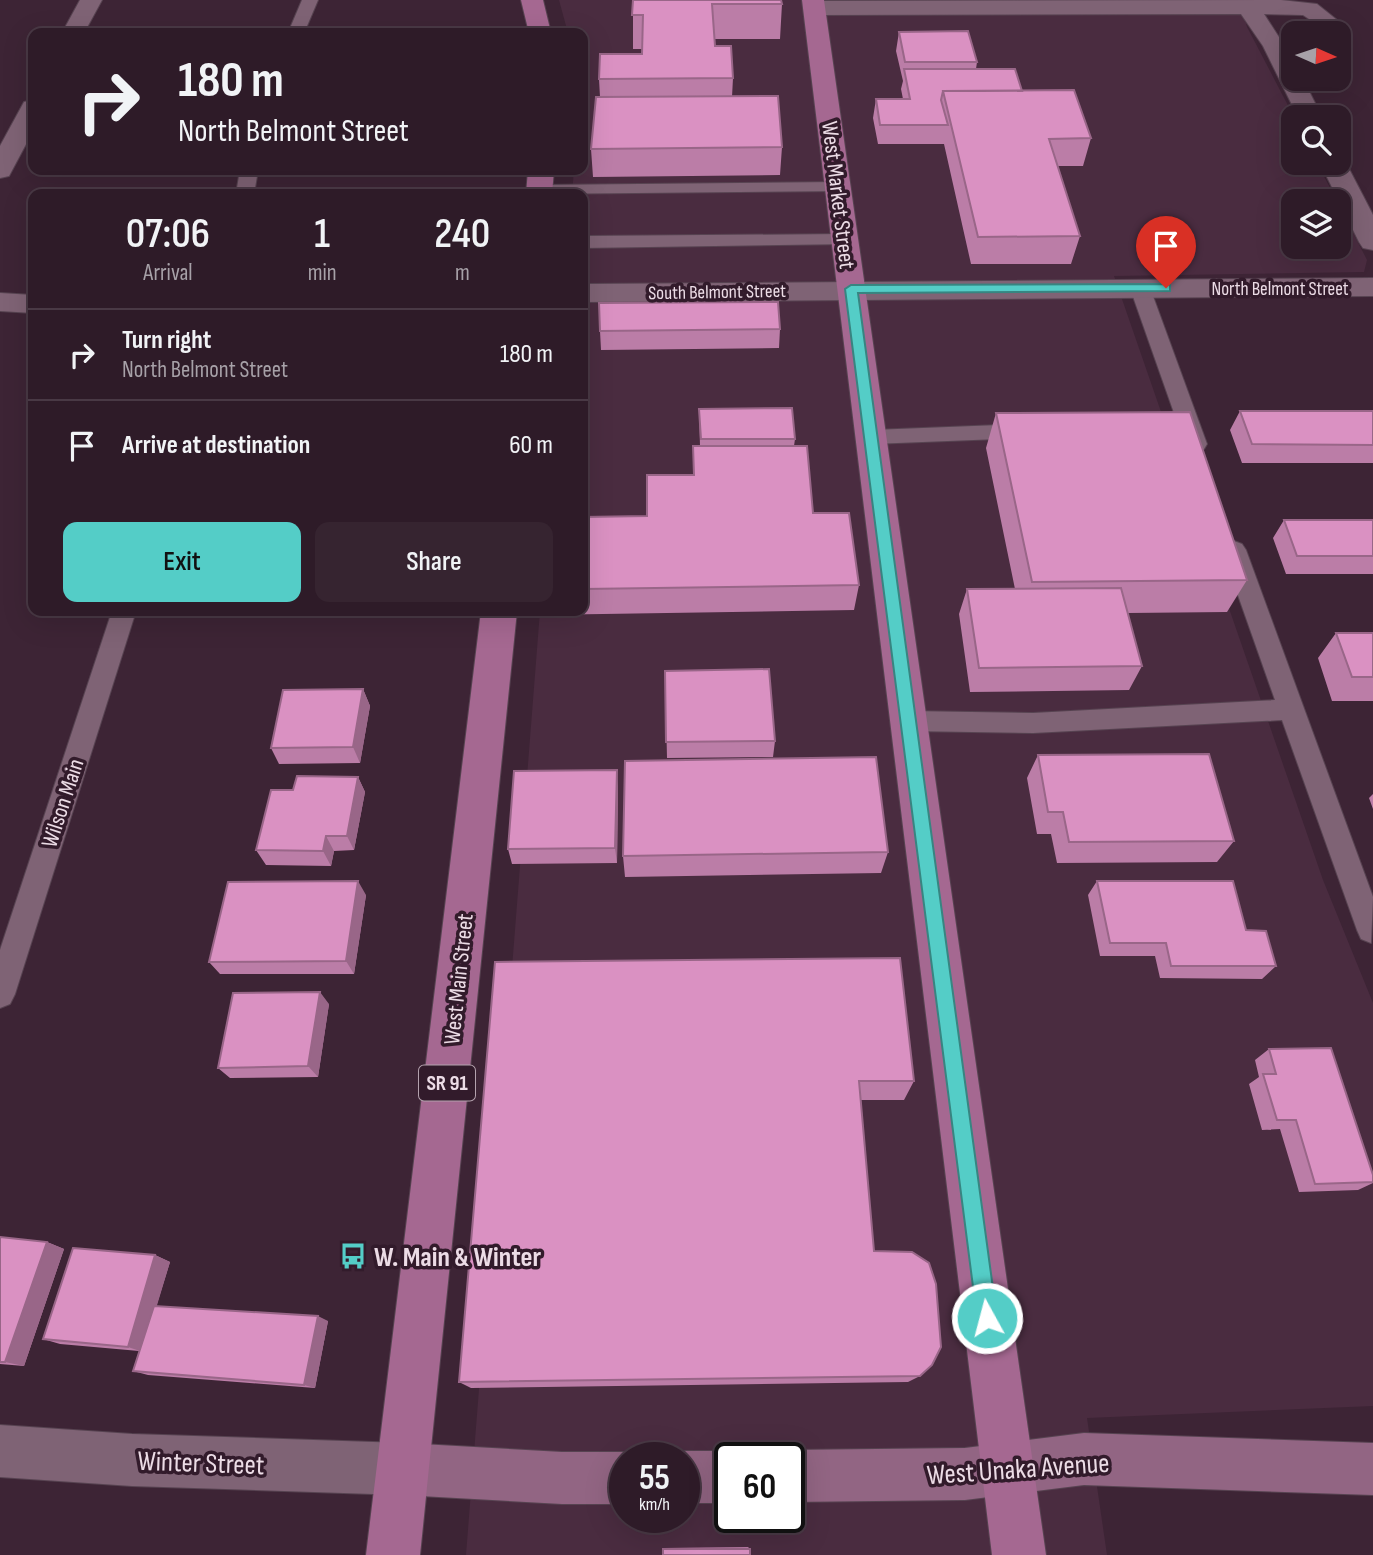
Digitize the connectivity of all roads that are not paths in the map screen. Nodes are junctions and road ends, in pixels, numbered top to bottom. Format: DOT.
graph roads {
  1 [pos="90,0"];
  2 [pos="310,0"];
  3 [pos="533,0"];
  4 [pos="814,4"];
  5 [pos="1248,7"];
  6 [pos="1326,21"];
  7 [pos="76,28"];
  8 [pos="298,28"];
  9 [pos="539,28"];
  10 [pos="1281,42"];
  11 [pos="28,117"];
  12 [pos="0,170"];
  13 [pos="1339,175"];
  14 [pos="540,185"];
  15 [pos="838,187"];
  16 [pos="844,240"];
  17 [pos="1373,242"];
  18 [pos="588,243"];
  19 [pos="1373,287"];
  20 [pos="1140,288"];
  21 [pos="851,289"];
  22 [pos="588,293"];
  23 [pos="0,302"];
  24 [pos="28,304"];
  25 [pos="1189,425"];
  26 [pos="1162,426"];
  27 [pos="1054,430"];
  28 [pos="872,437"];
  29 [pos="1203,463"];
  30 [pos="1226,528"];
  31 [pos="122,616"];
  32 [pos="498,616"];
  33 [pos="1291,709"];
  34 [pos="909,721"];
  35 [pos="1371,930"];
  36 [pos="0,994"];
  37 [pos="0,1451"];
  38 [pos="403,1469"];
  39 [pos="1373,1469"];
  40 [pos="1009,1470"];
  41 [pos="805,1476"];
  42 [pos="609,1478"];
  43 [pos="393,1555"];
  44 [pos="1019,1555"];
  1 -- 7 [label="street"];
  2 -- 8 [label="lane"];
  3 -- 9 [label="main road"];
  4 -- 5 [label="street"];
  4 -- 15 [label="main road, West Market Street"];
  5 -- 6 [label="street"];
  5 -- 10 [label="street"];
  11 -- 12 [label="street"];
  13 -- 17 [label="street"];
  14 -- 15 [label="lane"];
  15 -- 16 [label="main road, West Market Street"];
  16 -- 18 [label="lane"];
  16 -- 21 [label="main road, West Market Street"];
  19 -- 20 [label="street, North Belmont Street"];
  20 -- 21 [label="street, North Belmont Street"];
  20 -- 25 [label="lane"];
  21 -- 22 [label="street, South Belmont Street"];
  21 -- 28 [label="main road, West Market Street"];
  23 -- 24 [label="street"];
  25 -- 26 [label="lane"];
  25 -- 29 [label="lane"];
  27 -- 28 [label="lane"];
  28 -- 34 [label="main road, West Market Street"];
  30 -- 33 [label="lane"];
  31 -- 36 [label="lane, Wilson Main"];
  32 -- 38 [label="main road, West Main Street / SR 91"];
  33 -- 34 [label="lane"];
  33 -- 35 [label="lane"];
  34 -- 40 [label="main road, West Market Street"];
  37 -- 38 [label="street, Winter Street"];
  38 -- 42 [label="main road"];
  38 -- 43 [label="main road, West Main Street / SR 91"];
  39 -- 40 [label="main road, West Unaka Avenue"];
  40 -- 41 [label="main road, West Unaka Avenue"];
  40 -- 44 [label="main road, West Market Street"];
}
